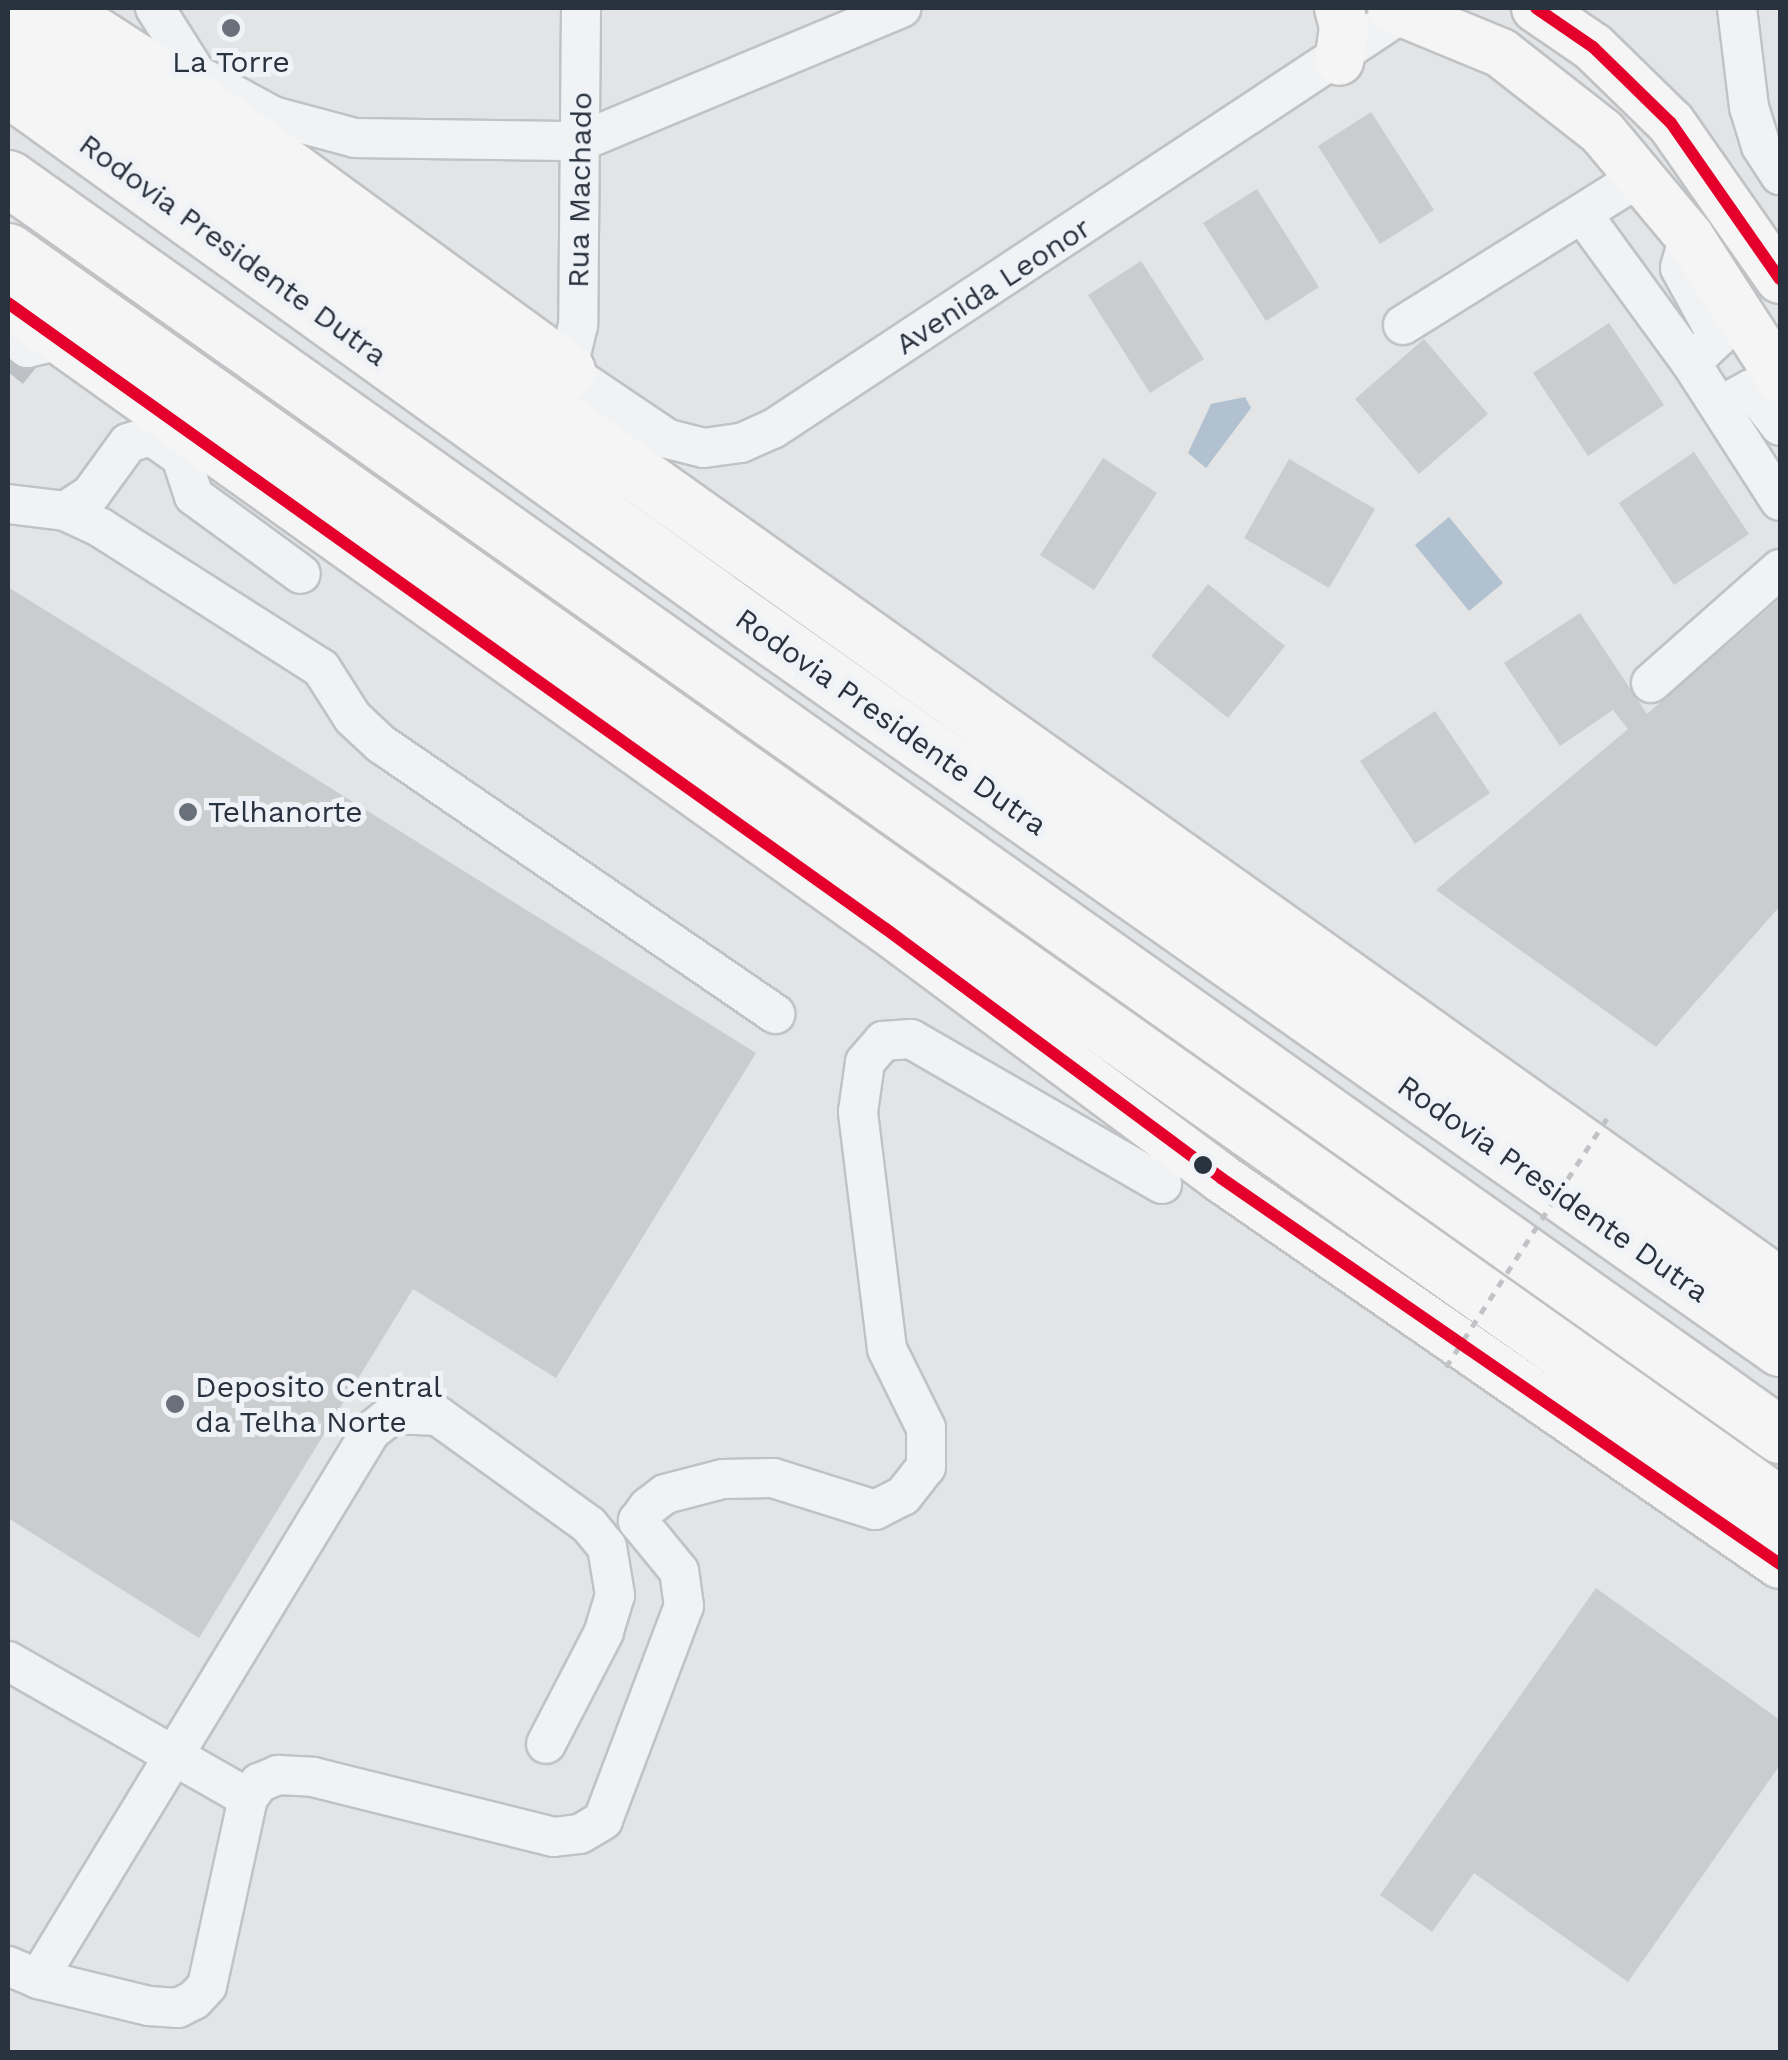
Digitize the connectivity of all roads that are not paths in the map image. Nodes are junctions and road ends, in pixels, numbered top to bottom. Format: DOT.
graph roads {
  1 [pos="54,8"];
  2 [pos="90,8"];
  3 [pos="155,8"];
  4 [pos="581,8"];
  5 [pos="900,8"];
  6 [pos="1339,8"];
  7 [pos="1738,8"];
  8 [pos="1407,9"];
  9 [pos="1535,10"];
  10 [pos="8,26"];
  11 [pos="1340,61"];
  12 [pos="196,73"];
  13 [pos="8,88"];
  14 [pos="582,141"];
  15 [pos="1774,154"];
  16 [pos="1643,175"];
  17 [pos="8,178"];
  18 [pos="8,213"];
  19 [pos="1583,215"];
  20 [pos="1690,236"];
  21 [pos="8,251"];
  22 [pos="1780,279"];
  23 [pos="8,303"];
  24 [pos="1402,325"];
  25 [pos="28,345"];
  26 [pos="141,347"];
  27 [pos="1691,362"];
  28 [pos="567,372"];
  29 [pos="1780,377"];
  30 [pos="1720,406"];
  31 [pos="1780,426"];
  32 [pos="1780,500"];
  33 [pos="8,504"];
  34 [pos="65,511"];
  35 [pos="1780,569"];
  36 [pos="301,574"];
  37 [pos="1650,683"];
  38 [pos="1297,1008"];
  39 [pos="776,1014"];
  40 [pos="1046,1049"];
  41 [pos="1015,1098"];
  42 [pos="1162,1184"];
  43 [pos="1780,1286"];
  44 [pos="1780,1300"];
  45 [pos="1780,1348"];
  46 [pos="1780,1435"];
  47 [pos="1780,1505"];
  48 [pos="638,1521"];
  49 [pos="589,1525"];
  50 [pos="1780,1564"];
  51 [pos="8,1661"];
  52 [pos="546,1744"];
  53 [pos="169,1757"];
  54 [pos="248,1798"];
  55 [pos="23,1972"];
  1 -- 28 [label="highway"];
  2 -- 12 [label="street"];
  3 -- 12 [label="street"];
  4 -- 14 [label="street, Rua Machado"];
  5 -- 14 [label="street"];
  6 -- 11 [label="main road"];
  7 -- 15 [label="street"];
  8 -- 11 [label="street, Avenida Leonor"];
  8 -- 16 [label="main road"];
  9 -- 22 [label="main road"];
  10 -- 43 [label="highway, Rodovia Presidente Dutra"];
  11 -- 28 [label="street, Avenida Leonor"];
  12 -- 14 [label="street"];
  13 -- 38 [label="highway, Rodovia Presidente Dutra"];
  14 -- 28 [label="street, Rua Machado"];
  16 -- 19 [label="street"];
  16 -- 20 [label="main road"];
  17 -- 46 [label="highway"];
  18 -- 26 [label="highway"];
  19 -- 24 [label="street"];
  19 -- 27 [label="street"];
  20 -- 27 [label="street"];
  20 -- 29 [label="main road"];
  21 -- 26 [label="highway"];
  23 -- 25 [label="main road"];
  25 -- 40 [label="main road"];
  26 -- 47 [label="highway"];
  27 -- 30 [label="street"];
  30 -- 31 [label="street"];
  30 -- 32 [label="street"];
  33 -- 34 [label="street"];
  34 -- 36 [label="street"];
  34 -- 39 [label="street"];
  35 -- 37 [label="street"];
  38 -- 44 [label="highway"];
  38 -- 45 [label="highway, Rodovia Presidente Dutra"];
  40 -- 41 [label="street"];
  40 -- 50 [label="main road"];
  41 -- 42 [label="street"];
  41 -- 48 [label="street"];
  48 -- 49 [label="street"];
  48 -- 54 [label="street"];
  49 -- 52 [label="street"];
  49 -- 53 [label="street"];
  51 -- 53 [label="street"];
  53 -- 54 [label="street"];
  53 -- 55 [label="street"];
  54 -- 55 [label="street"];
}
